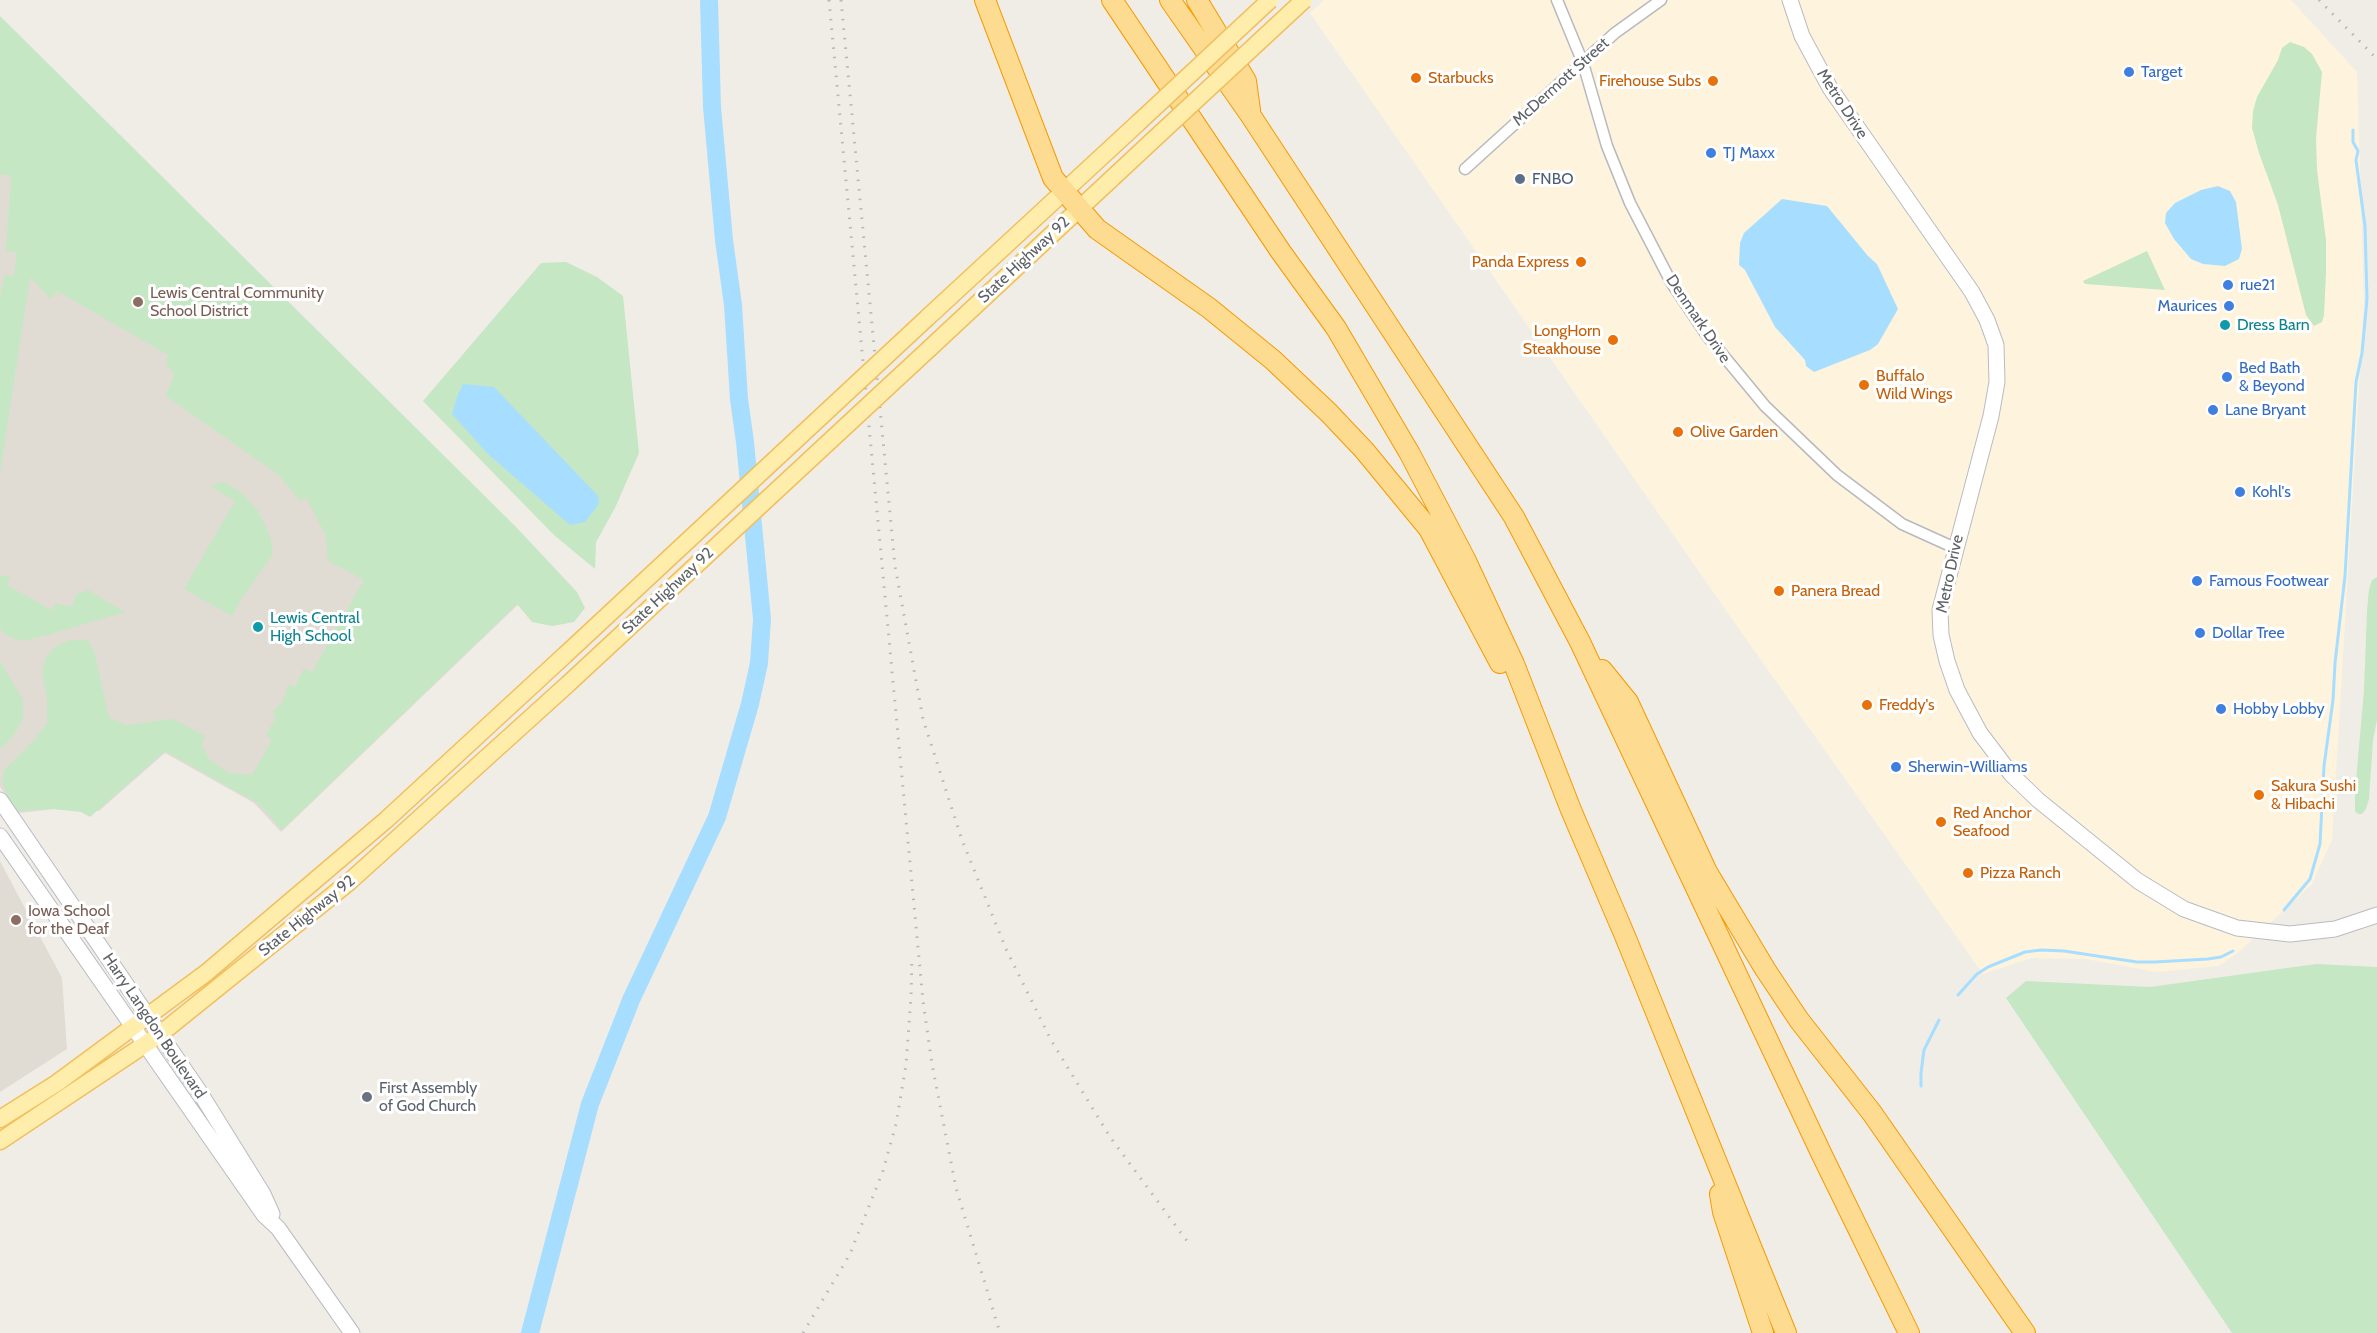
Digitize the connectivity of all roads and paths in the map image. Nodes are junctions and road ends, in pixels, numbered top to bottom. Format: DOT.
graph roads {
  1 [pos="985,0"];
  2 [pos="1112,0"];
  3 [pos="1170,0"];
  4 [pos="1197,0"];
  5 [pos="1270,0"];
  6 [pos="1304,0"];
  7 [pos="1557,0"];
  8 [pos="1662,0"];
  9 [pos="1790,0"];
  10 [pos="1583,63"];
  11 [pos="1251,116"];
  12 [pos="1466,168"];
  13 [pos="1064,192"];
  14 [pos="1079,209"];
  15 [pos="1955,548"];
  16 [pos="1580,642"];
  17 [pos="1542,736"];
  18 [pos="0,800"];
  19 [pos="0,836"];
  20 [pos="2377,915"];
  21 [pos="148,1017"];
  22 [pos="133,1027"];
  23 [pos="159,1035"];
  24 [pos="145,1045"];
  25 [pos="0,1119"];
  26 [pos="0,1141"];
  27 [pos="1710,1145"];
  28 [pos="278,1228"];
  29 [pos="1907,1330"];
  30 [pos="352,1333"];
  31 [pos="1763,1333"];
  32 [pos="1786,1333"];
  33 [pos="2025,1333"];
  1 -- 13 [label="highway"];
  2 -- 17 [label="highway"];
  3 -- 11 [label="highway"];
  4 -- 11 [label="highway"];
  5 -- 13 [label="main road, State Highway 92, bridge"];
  6 -- 14 [label="main road, State Highway 92, bridge"];
  7 -- 10 [label="street, Denmark Drive"];
  8 -- 10 [label="street, McDermott Street"];
  9 -- 15 [label="street, Metro Drive"];
  10 -- 12 [label="street, McDermott Street"];
  10 -- 15 [label="street, Denmark Drive"];
  11 -- 16 [label="highway"];
  13 -- 14 [label="highway"];
  13 -- 21 [label="main road, State Highway 92, bridge"];
  14 -- 17 [label="highway"];
  14 -- 23 [label="main road, State Highway 92, bridge"];
  15 -- 20 [label="street, Metro Drive"];
  16 -- 29 [label="highway"];
  16 -- 33 [label="highway"];
  17 -- 27 [label="highway"];
  18 -- 21 [label="street, Harry Langdon Boulevard"];
  19 -- 22 [label="street, Harry Langdon Boulevard"];
  21 -- 22 [label="main road, State Highway 92"];
  21 -- 23 [label="street, Harry Langdon Boulevard"];
  22 -- 24 [label="street, Harry Langdon Boulevard"];
  22 -- 25 [label="main road, State Highway 92"];
  23 -- 24 [label="main road, State Highway 92"];
  23 -- 28 [label="street, Harry Langdon Boulevard"];
  24 -- 26 [label="main road, State Highway 92"];
  24 -- 28 [label="street, Harry Langdon Boulevard"];
  27 -- 31 [label="highway"];
  27 -- 32 [label="highway"];
  28 -- 30 [label="street, Harry Langdon Boulevard"];
}
